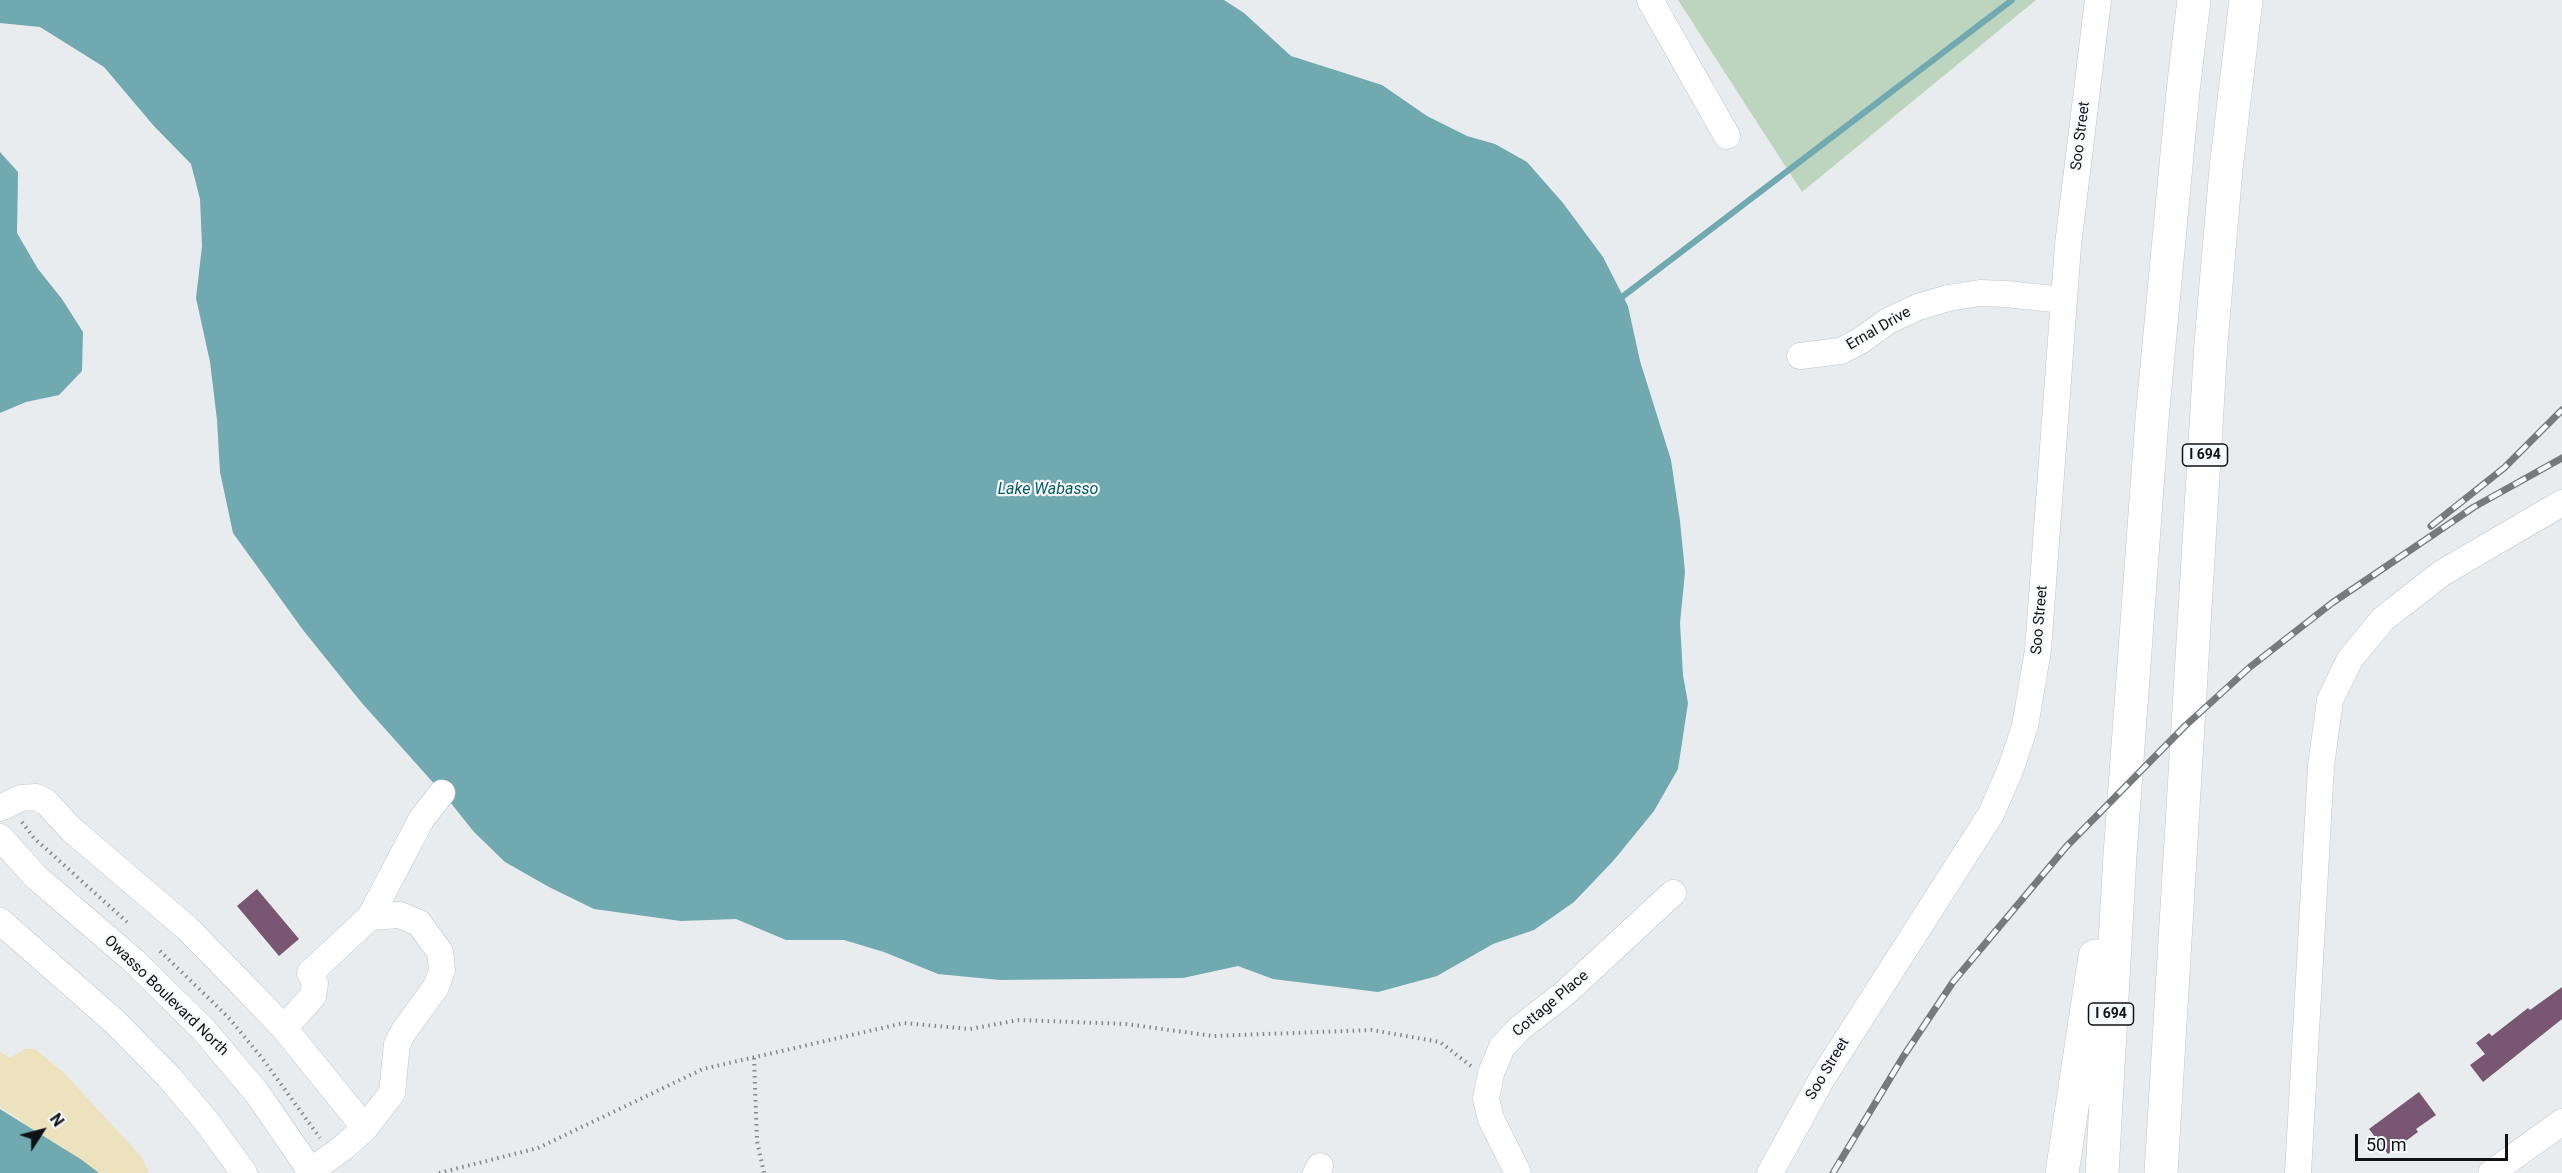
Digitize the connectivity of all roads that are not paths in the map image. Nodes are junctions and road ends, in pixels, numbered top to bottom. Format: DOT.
graph roads {
  1 [pos="1650,0"];
  2 [pos="2098,0"];
  3 [pos="2194,0"];
  4 [pos="2246,0"];
  5 [pos="1726,136"];
  6 [pos="2063,300"];
  7 [pos="1800,356"];
  8 [pos="2562,503"];
  9 [pos="442,793"];
  10 [pos="0,808"];
  11 [pos="0,837"];
  12 [pos="2120,855"];
  13 [pos="1673,893"];
  14 [pos="0,921"];
  15 [pos="362,924"];
  16 [pos="284,1028"];
  17 [pos="2562,1122"];
  18 [pos="365,1128"];
  19 [pos="310,1172"];
  20 [pos="244,1173"];
  21 [pos="1518,1173"];
  22 [pos="1770,1173"];
  23 [pos="2062,1173"];
  24 [pos="2102,1173"];
  25 [pos="2161,1173"];
  26 [pos="2298,1173"];
  27 [pos="2491,1173"];
  1 -- 5 [label="street"];
  2 -- 6 [label="street, Soo Street"];
  3 -- 12 [label="highway, I 694"];
  4 -- 25 [label="highway, I 694"];
  6 -- 7 [label="street, Ernal Drive"];
  6 -- 22 [label="street, Soo Street"];
  8 -- 26 [label="street"];
  9 -- 15 [label="street"];
  10 -- 16 [label="street"];
  11 -- 19 [label="street, Owasso Boulevard North"];
  12 -- 23 [label="highway"];
  12 -- 24 [label="highway, I 694"];
  13 -- 21 [label="street, Cottage Place"];
  14 -- 20 [label="street"];
  15 -- 16 [label="street"];
  15 -- 18 [label="street"];
  16 -- 18 [label="street"];
  17 -- 27 [label="street"];
  18 -- 19 [label="street"];
}
